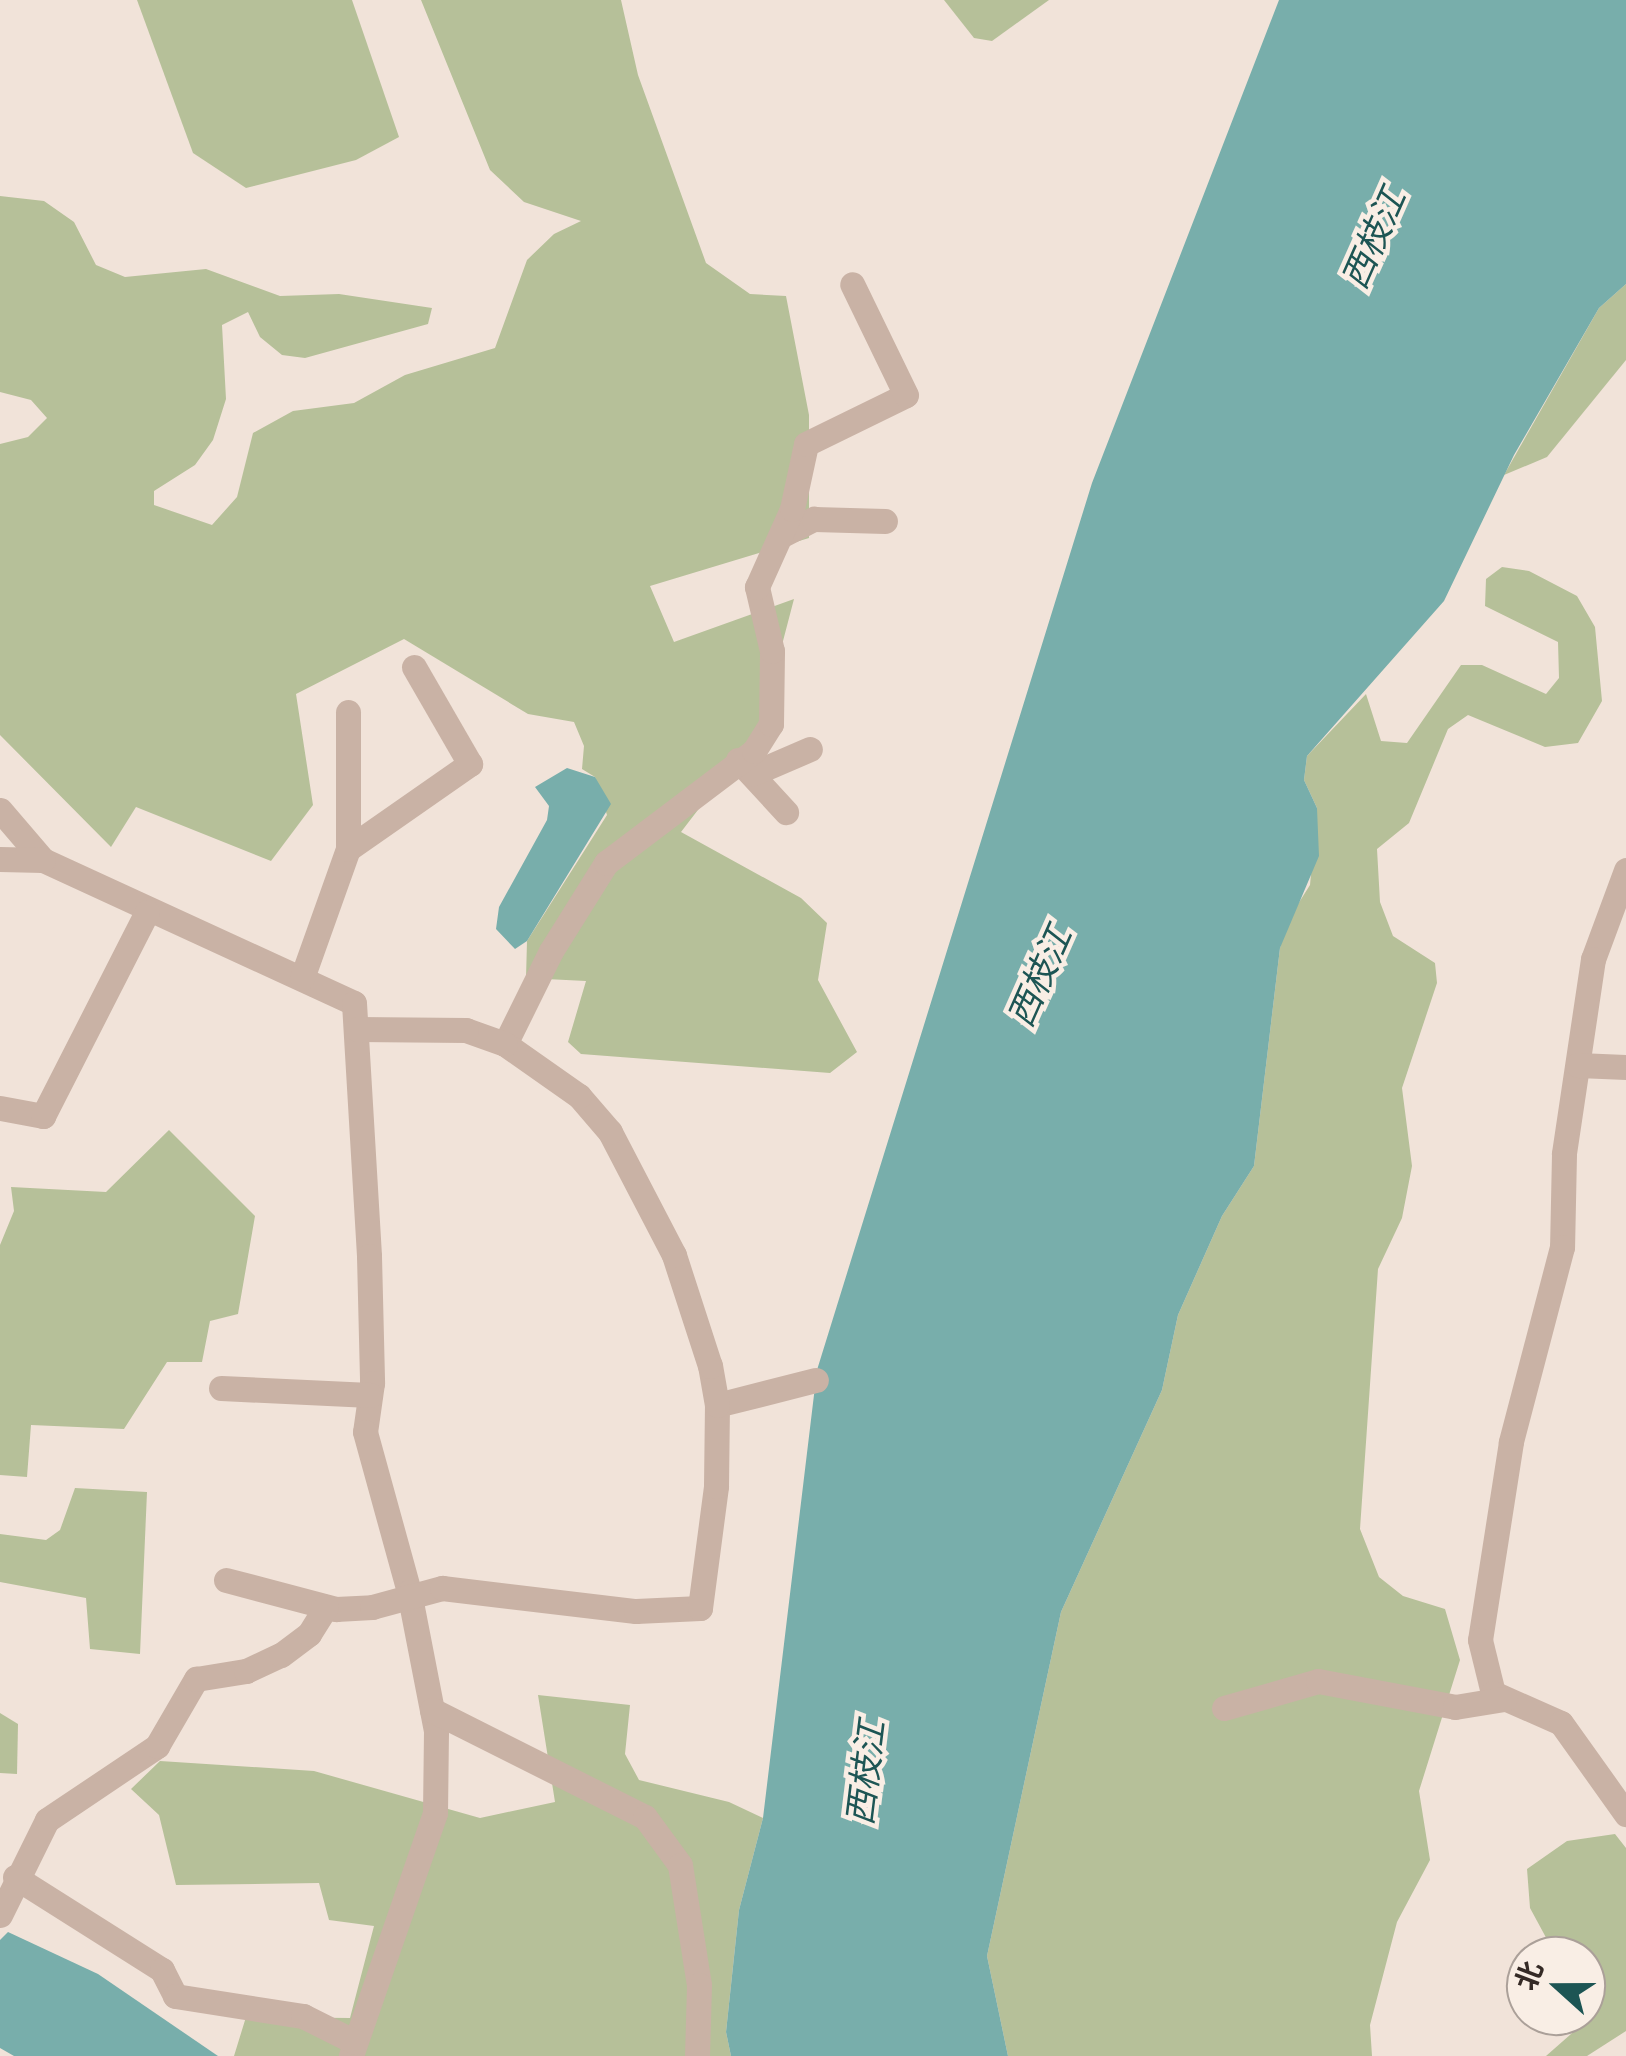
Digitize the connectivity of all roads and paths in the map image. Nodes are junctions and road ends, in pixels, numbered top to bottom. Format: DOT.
graph roads {
  1 [pos="852,284"];
  2 [pos="884,521"];
  3 [pos="782,535"];
  4 [pos="414,667"];
  5 [pos="348,712"];
  6 [pos="810,749"];
  7 [pos="745,767"];
  8 [pos="0,810"];
  9 [pos="786,812"];
  10 [pos="348,849"];
  11 [pos="0,860"];
  12 [pos="43,860"];
  13 [pos="1626,870"];
  14 [pos="147,912"];
  15 [pos="302,978"];
  16 [pos="357,1029"];
  17 [pos="505,1044"];
  18 [pos="1578,1065"];
  19 [pos="1626,1068"];
  20 [pos="0,1108"];
  21 [pos="816,1380"];
  22 [pos="221,1388"];
  23 [pos="370,1395"];
  24 [pos="717,1406"];
  25 [pos="226,1580"];
  26 [pos="409,1592"];
  27 [pos="326,1607"];
  28 [pos="1504,1699"];
  29 [pos="1224,1708"];
  30 [pos="432,1710"];
  31 [pos="1626,1814"];
  32 [pos="14,1876"];
  33 [pos="0,1915"];
  34 [pos="353,2049"];
  35 [pos="697,2056"];
  1 -- 3 [label="street"];
  2 -- 3 [label="street"];
  3 -- 7 [label="street"];
  4 -- 10 [label="street"];
  5 -- 10 [label="street"];
  6 -- 7 [label="street"];
  7 -- 9 [label="street"];
  7 -- 17 [label="street"];
  8 -- 12 [label="street"];
  10 -- 15 [label="street"];
  11 -- 12 [label="street"];
  12 -- 14 [label="street"];
  13 -- 18 [label="street"];
  14 -- 15 [label="street"];
  14 -- 20 [label="street"];
  15 -- 16 [label="street"];
  16 -- 17 [label="street"];
  16 -- 23 [label="street"];
  17 -- 24 [label="street"];
  18 -- 19 [label="street"];
  18 -- 28 [label="street"];
  21 -- 24 [label="street"];
  22 -- 23 [label="street"];
  23 -- 26 [label="street"];
  24 -- 26 [label="street"];
  25 -- 27 [label="street"];
  26 -- 27 [label="street"];
  26 -- 30 [label="street"];
  27 -- 32 [label="street"];
  28 -- 29 [label="street"];
  28 -- 31 [label="street"];
  30 -- 34 [label="street"];
  30 -- 35 [label="street"];
  32 -- 33 [label="street"];
  32 -- 34 [label="street"];
}
